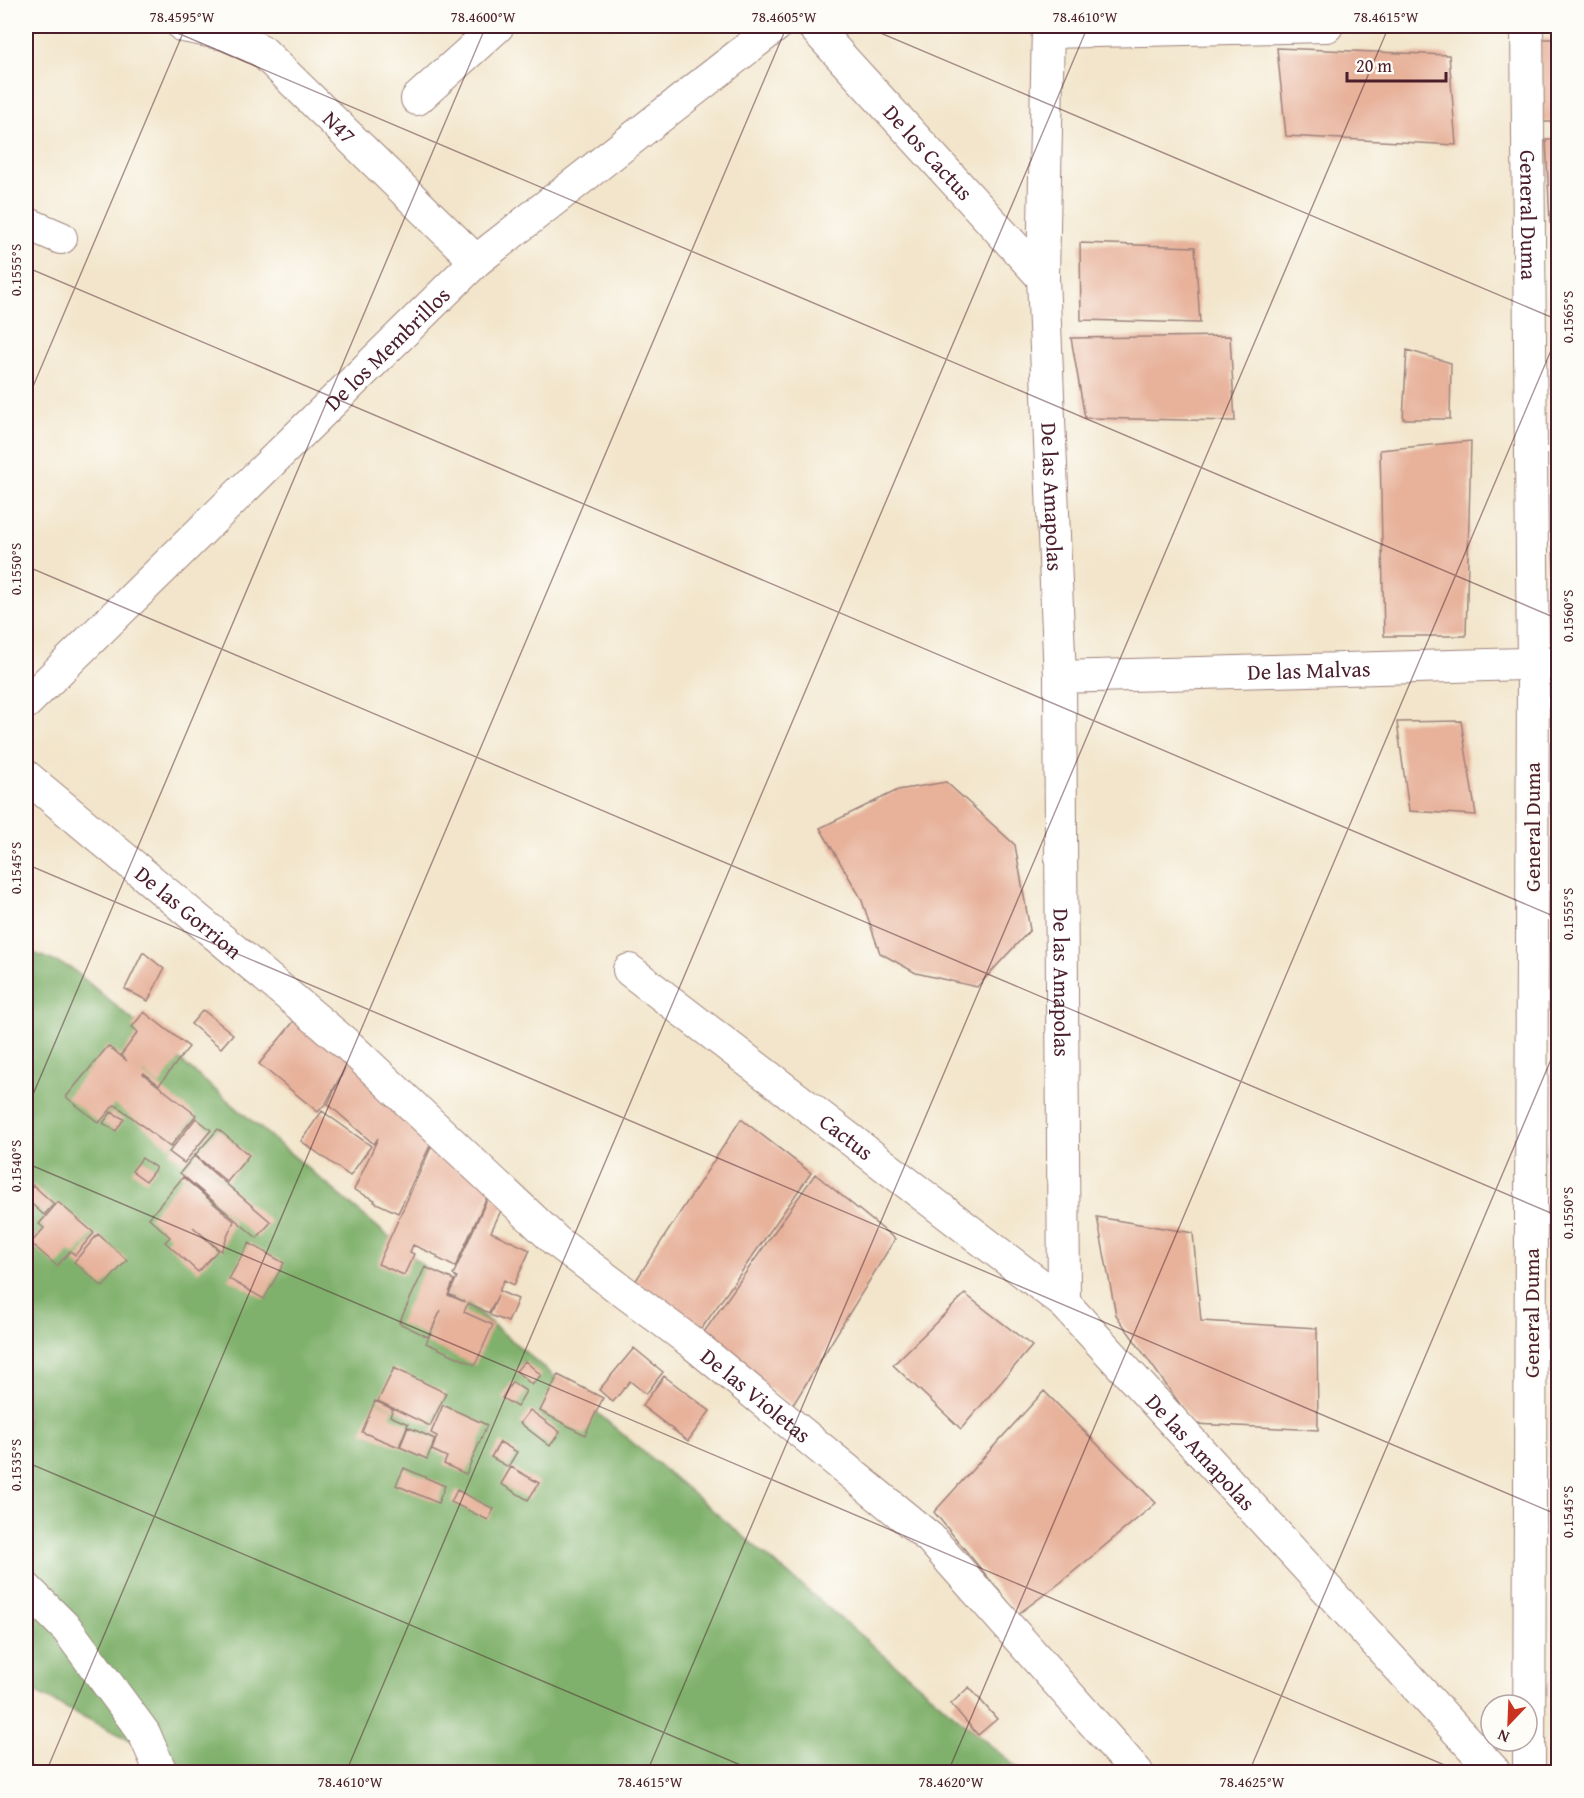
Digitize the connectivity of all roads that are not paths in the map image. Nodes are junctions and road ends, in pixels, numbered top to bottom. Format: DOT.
graph roads {
  1 [pos="183,26"];
  2 [pos="498,26"];
  3 [pos="776,26"];
  4 [pos="813,26"];
  5 [pos="1327,26"];
  6 [pos="1527,26"];
  7 [pos="1048,29"];
  8 [pos="417,99"];
  9 [pos="26,223"];
  10 [pos="61,238"];
  11 [pos="476,261"];
  12 [pos="1043,278"];
  13 [pos="1546,663"];
  14 [pos="1060,678"];
  15 [pos="26,703"];
  16 [pos="26,776"];
  17 [pos="628,970"];
  18 [pos="350,1047"];
  19 [pos="1064,1303"];
  20 [pos="26,1588"];
  21 [pos="161,1773"];
  22 [pos="1137,1773"];
  23 [pos="1495,1773"];
  24 [pos="1530,1773"];
  1 -- 11 [label="street, N47"];
  2 -- 8 [label="street"];
  3 -- 11 [label="street, De los Membrillos"];
  4 -- 12 [label="street, De los Cactus"];
  5 -- 7 [label="street"];
  6 -- 13 [label="street, General Duma"];
  7 -- 12 [label="street, De las Amapolas"];
  9 -- 10 [label="street"];
  11 -- 15 [label="street, De los Membrillos"];
  12 -- 14 [label="street, De las Amapolas"];
  13 -- 14 [label="street, De las Malvas"];
  13 -- 24 [label="street, General Duma"];
  14 -- 19 [label="street, De las Amapolas"];
  16 -- 18 [label="street, De las Gorrion"];
  17 -- 19 [label="street, Cactus"];
  18 -- 22 [label="street, De las Violetas"];
  19 -- 23 [label="street, De las Amapolas"];
  20 -- 21 [label="street"];
}
